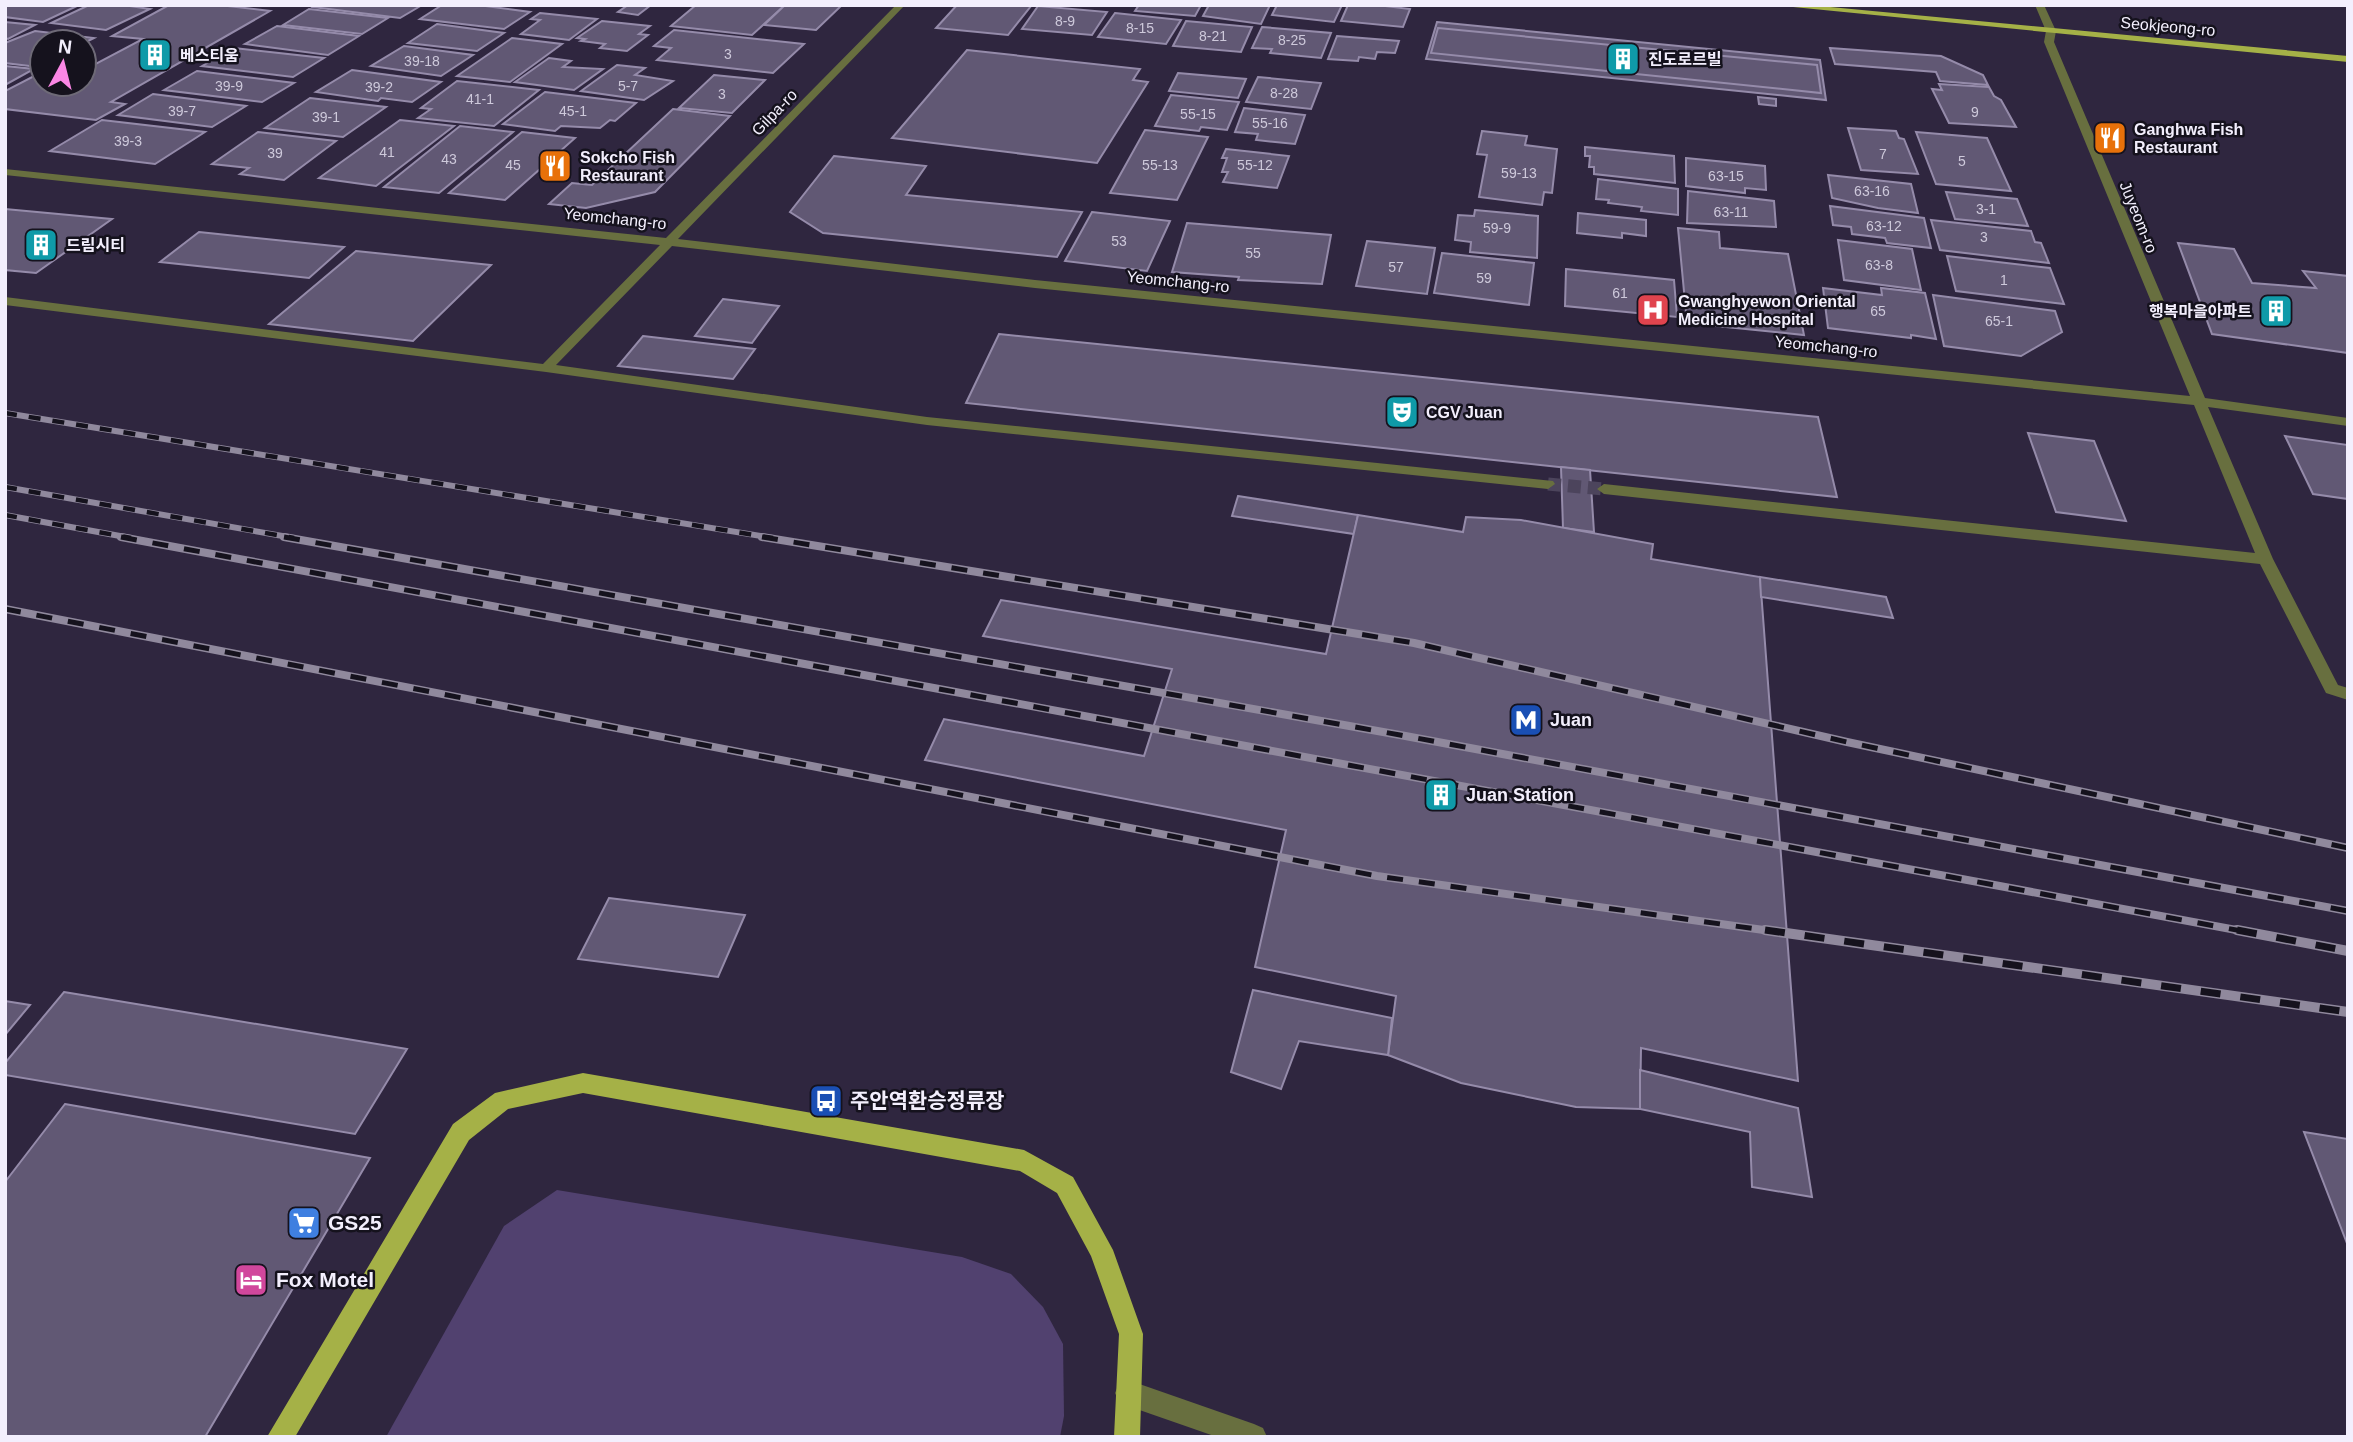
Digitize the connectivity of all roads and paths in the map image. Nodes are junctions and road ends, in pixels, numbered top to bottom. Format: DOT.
graph roads {
  1 [pos="901,5"];
  2 [pos="1777,5"];
  3 [pos="2039,5"];
  4 [pos="2051,31"];
  5 [pos="2348,59"];
  6 [pos="5,172"];
  7 [pos="669,242"];
  8 [pos="5,301"];
  9 [pos="546,368"];
  10 [pos="2198,401"];
  11 [pos="2348,422"];
  12 [pos="1548,484"];
  13 [pos="1604,489"];
  14 [pos="2266,559"];
  15 [pos="2348,694"];
  16 [pos="1128,1393"];
  17 [pos="280,1437"];
  18 [pos="1127,1437"];
  19 [pos="1254,1437"];
  1 -- 7 [label="street, Gilpa-ro"];
  2 -- 4 [label="main road, Seokjeong-ro"];
  3 -- 4 [label="street, Juyeom-ro"];
  4 -- 5 [label="main road, Seokjeong-ro"];
  4 -- 10 [label="street, Juyeom-ro"];
  6 -- 7 [label="street, Yeomchang-ro"];
  7 -- 9 [label="street, Gilpa-ro"];
  7 -- 10 [label="street, Yeomchang-ro"];
  8 -- 9 [label="street"];
  9 -- 12 [label="street"];
  10 -- 11 [label="street, Yeomchang-ro"];
  10 -- 14 [label="street, Juyeom-ro"];
  13 -- 14 [label="street"];
  14 -- 15 [label="street, Juyeom-ro"];
  16 -- 17 [label="main road"];
  16 -- 18 [label="main road"];
  16 -- 19 [label="street"];
}
